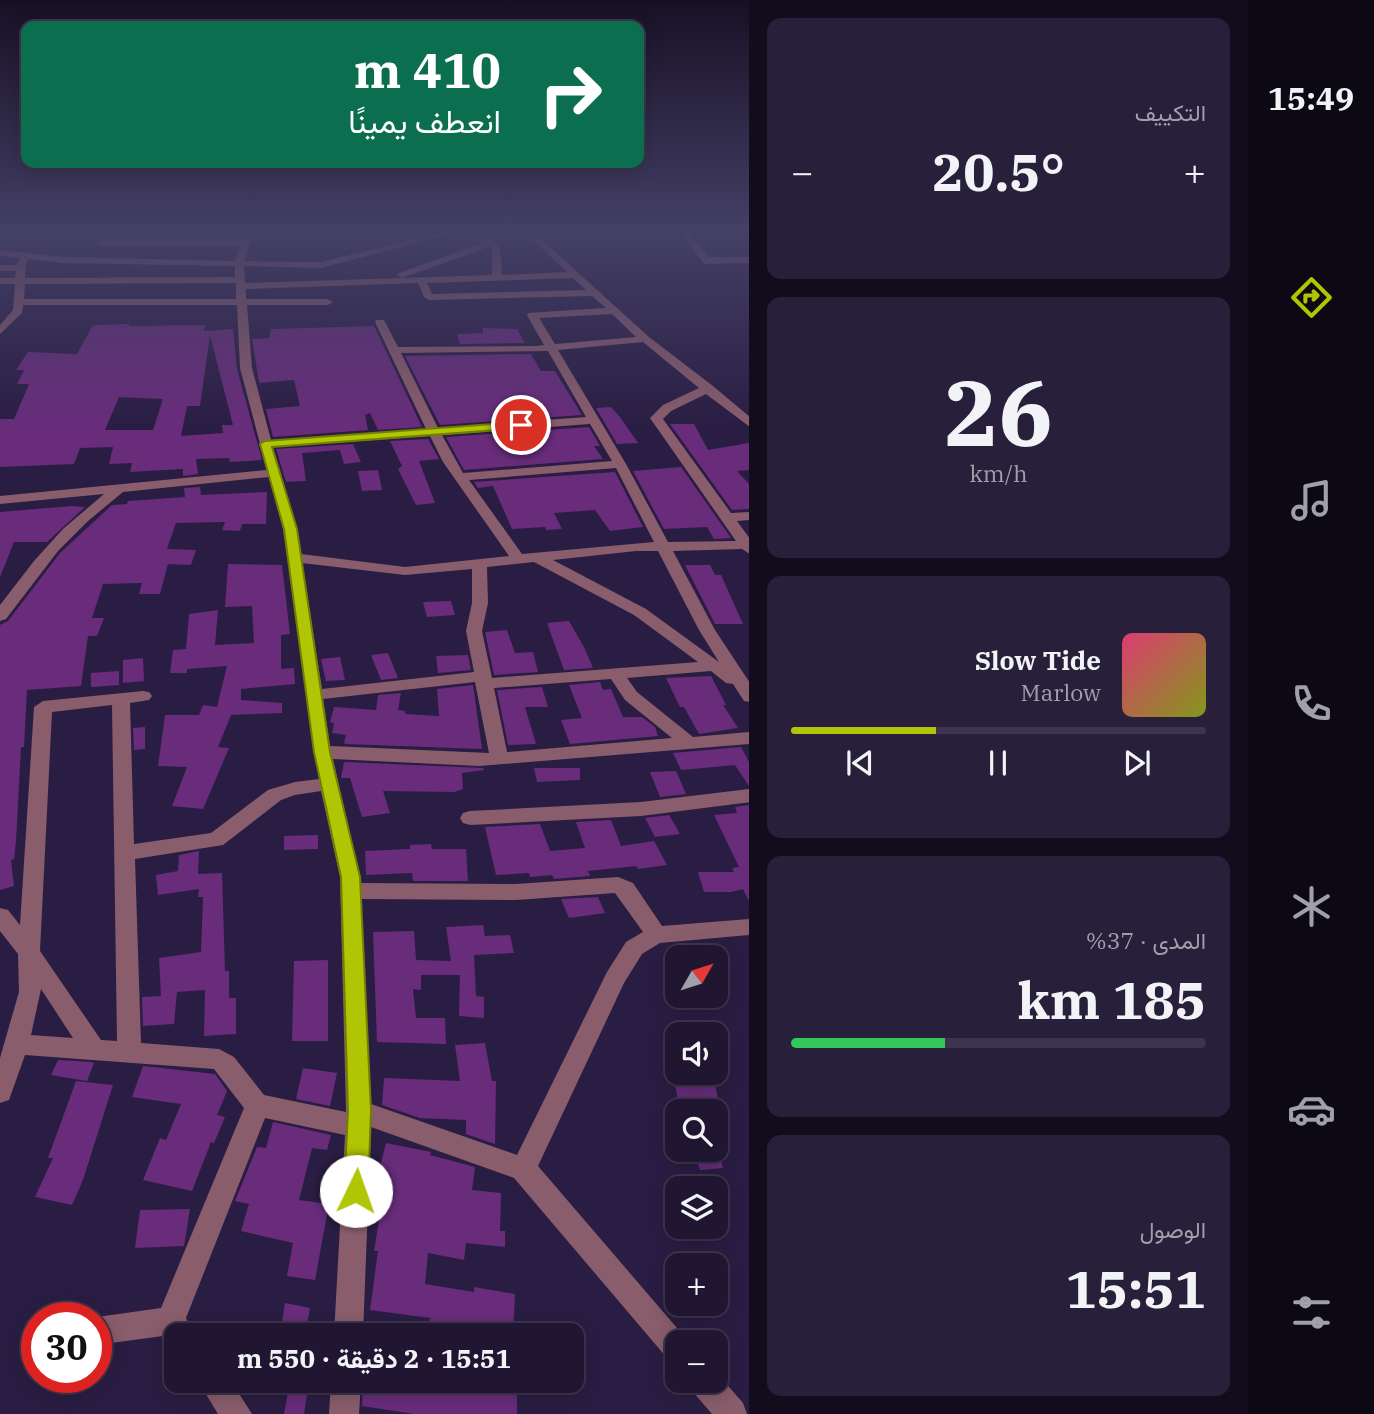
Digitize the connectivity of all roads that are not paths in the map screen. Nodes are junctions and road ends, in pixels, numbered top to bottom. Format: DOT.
graph roads {
  1 [pos="19,295"];
  2 [pos="242,295"];
  3 [pos="428,295"];
  4 [pos="528,295"];
  5 [pos="595,295"];
  6 [pos="18,302"];
  7 [pos="328,302"];
  8 [pos="242,304"];
  9 [pos="614,311"];
  10 [pos="380,322"];
  11 [pos="1,329"];
  12 [pos="645,339"];
  13 [pos="552,348"];
  14 [pos="394,350"];
  15 [pos="709,388"];
  16 [pos="595,420"];
  17 [pos="749,424"];
  18 [pos="434,432"];
  19 [pos="265,444"];
  20 [pos="620,464"];
  21 [pos="274,474"];
  22 [pos="460,477"];
  23 [pos="118,490"];
  24 [pos="0,500"];
  25 [pos="749,516"];
  26 [pos="727,518"];
  27 [pos="661,546"];
  28 [pos="748,547"];
  29 [pos="536,557"];
  30 [pos="294,558"];
  31 [pos="519,560"];
  32 [pos="479,564"];
  33 [pos="0,617"];
  34 [pos="716,666"];
  35 [pos="616,674"];
  36 [pos="484,680"];
  37 [pos="746,692"];
  38 [pos="314,695"];
  39 [pos="144,696"];
  40 [pos="121,699"];
  41 [pos="749,738"];
  42 [pos="689,743"];
  43 [pos="322,752"];
  44 [pos="499,759"];
  45 [pos="329,784"];
  46 [pos="749,795"];
  47 [pos="470,818"];
  48 [pos="125,853"];
  49 [pos="351,891"];
  50 [pos="0,916"];
  51 [pos="749,927"];
  52 [pos="656,934"];
  53 [pos="29,952"];
  54 [pos="17,1044"];
  55 [pos="94,1050"];
  56 [pos="130,1053"];
  57 [pos="0,1092"];
  58 [pos="258,1105"];
  59 [pos="359,1119"];
  60 [pos="523,1169"];
  61 [pos="177,1323"];
  62 [pos="349,1323"];
  63 [pos="164,1328"];
  64 [pos="112,1330"];
  65 [pos="665,1335"];
  66 [pos="222,1393"];
  67 [pos="346,1393"];
  68 [pos="714,1393"];
  69 [pos="237,1414"];
  70 [pos="345,1414"];
  71 [pos="732,1414"];
  1 -- 6 [label="street"];
  2 -- 8 [label="street"];
  3 -- 4 [label="street"];
  5 -- 9 [label="street"];
  6 -- 8 [label="street"];
  6 -- 11 [label="street"];
  7 -- 8 [label="street"];
  8 -- 19 [label="street"];
  9 -- 12 [label="street"];
  9 -- 13 [label="street"];
  10 -- 14 [label="street"];
  12 -- 13 [label="street"];
  12 -- 15 [label="street"];
  13 -- 14 [label="street"];
  13 -- 16 [label="street"];
  14 -- 18 [label="street"];
  15 -- 17 [label="street"];
  15 -- 26 [label="street"];
  16 -- 18 [label="street"];
  16 -- 20 [label="street"];
  18 -- 19 [label="street"];
  18 -- 22 [label="street"];
  19 -- 21 [label="street"];
  20 -- 22 [label="street"];
  20 -- 27 [label="street"];
  21 -- 23 [label="street"];
  21 -- 30 [label="street"];
  22 -- 31 [label="street"];
  23 -- 24 [label="street"];
  23 -- 33 [label="street"];
  25 -- 26 [label="street"];
  26 -- 28 [label="street"];
  27 -- 28 [label="street"];
  27 -- 29 [label="street"];
  27 -- 37 [label="street"];
  29 -- 31 [label="street"];
  29 -- 34 [label="street"];
  30 -- 32 [label="street"];
  30 -- 38 [label="street"];
  31 -- 32 [label="street"];
  32 -- 36 [label="street"];
  34 -- 35 [label="street"];
  34 -- 37 [label="street"];
  35 -- 36 [label="street"];
  35 -- 42 [label="street"];
  36 -- 38 [label="street"];
  36 -- 44 [label="street"];
  38 -- 43 [label="street"];
  39 -- 40 [label="street"];
  40 -- 48 [label="street"];
  40 -- 53 [label="street"];
  41 -- 42 [label="street"];
  42 -- 44 [label="street"];
  43 -- 44 [label="street"];
  43 -- 45 [label="street"];
  45 -- 48 [label="street"];
  45 -- 49 [label="street"];
  46 -- 47 [label="street"];
  48 -- 56 [label="street"];
  49 -- 52 [label="street"];
  49 -- 59 [label="street"];
  50 -- 53 [label="street"];
  51 -- 52 [label="street"];
  52 -- 60 [label="street"];
  53 -- 54 [label="street"];
  53 -- 55 [label="street"];
  54 -- 55 [label="street"];
  54 -- 57 [label="street"];
  55 -- 56 [label="street"];
  56 -- 58 [label="street"];
  58 -- 59 [label="street"];
  58 -- 61 [label="street"];
  59 -- 60 [label="street"];
  59 -- 62 [label="street"];
  60 -- 65 [label="street"];
  63 -- 64 [label="street"];
  66 -- 69 [label="street"];
  67 -- 70 [label="street"];
  68 -- 71 [label="street"];
}
